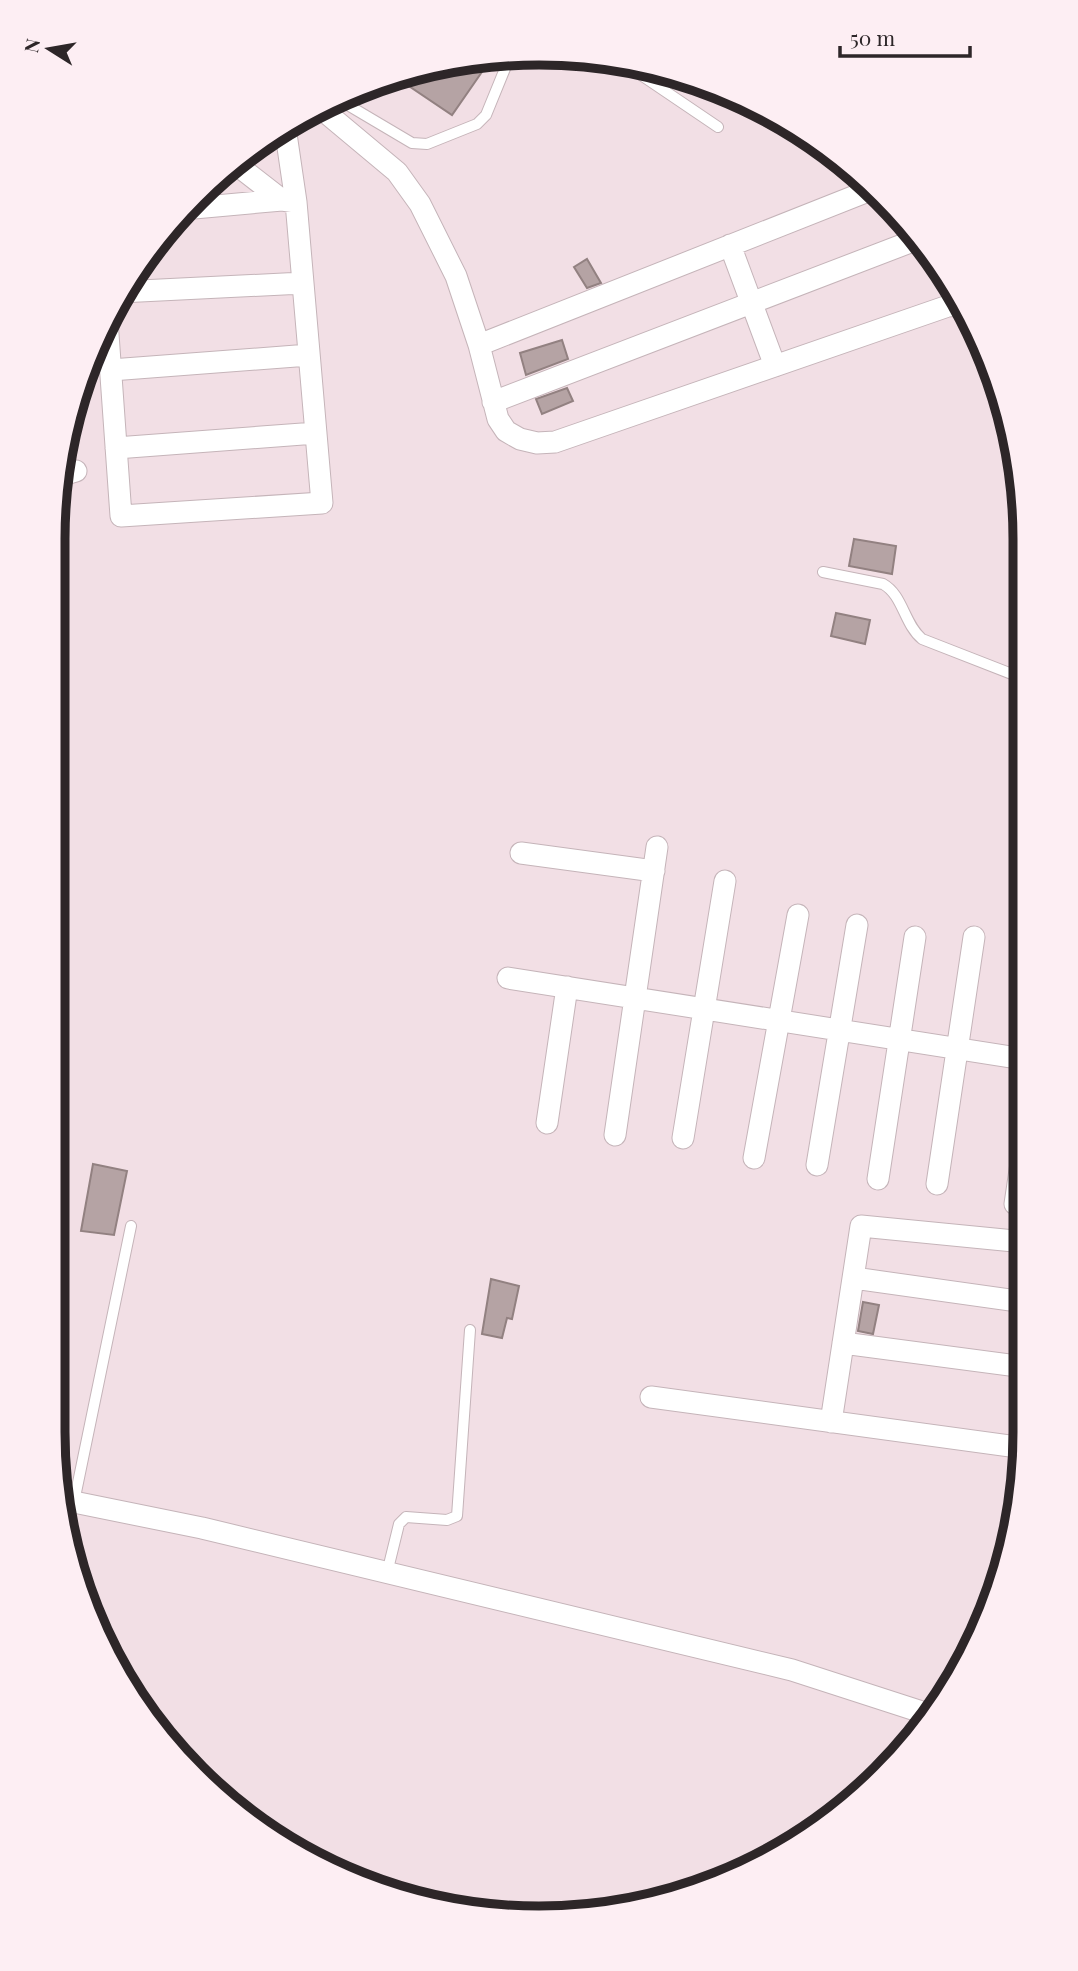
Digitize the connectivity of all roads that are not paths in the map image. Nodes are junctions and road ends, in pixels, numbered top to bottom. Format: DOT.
graph roads {
  1 [pos="506,66"];
  2 [pos="642,76"];
  3 [pos="348,105"];
  4 [pos="328,115"];
  5 [pos="718,127"];
  6 [pos="286,139"];
  7 [pos="243,169"];
  8 [pos="863,193"];
  9 [pos="289,201"];
  10 [pos="200,208"];
  11 [pos="909,242"];
  12 [pos="730,245"];
  13 [pos="303,283"];
  14 [pos="135,291"];
  15 [pos="751,303"];
  16 [pos="952,306"];
  17 [pos="109,341"];
  18 [pos="479,345"];
  19 [pos="309,355"];
  20 [pos="775,366"];
  21 [pos="111,370"];
  22 [pos="493,402"];
  23 [pos="316,433"];
  24 [pos="116,448"];
  25 [pos="823,572"];
  26 [pos="1013,674"];
  27 [pos="657,847"];
  28 [pos="521,853"];
  29 [pos="654,871"];
  30 [pos="725,881"];
  31 [pos="798,915"];
  32 [pos="857,925"];
  33 [pos="915,937"];
  34 [pos="974,937"];
  35 [pos="508,978"];
  36 [pos="567,987"];
  37 [pos="637,998"];
  38 [pos="704,1009"];
  39 [pos="780,1020"];
  40 [pos="840,1030"];
  41 [pos="899,1039"];
  42 [pos="959,1048"];
  43 [pos="1013,1057"];
  44 [pos="547,1123"];
  45 [pos="615,1135"];
  46 [pos="684,1138"];
  47 [pos="754,1158"];
  48 [pos="817,1165"];
  49 [pos="878,1179"];
  50 [pos="937,1184"];
  51 [pos="131,1226"];
  52 [pos="1013,1241"];
  53 [pos="853,1278"];
  54 [pos="1013,1300"];
  55 [pos="470,1330"];
  56 [pos="843,1343"];
  57 [pos="1013,1366"];
  58 [pos="651,1397"];
  59 [pos="831,1422"];
  60 [pos="1013,1446"];
  61 [pos="70,1498"];
  62 [pos="70,1501"];
  63 [pos="387,1573"];
  64 [pos="921,1712"];
  1 -- 3 [label="lane"];
  2 -- 5 [label="lane"];
  4 -- 18 [label="street"];
  6 -- 9 [label="street"];
  7 -- 9 [label="street"];
  8 -- 12 [label="street"];
  9 -- 10 [label="street"];
  9 -- 13 [label="street"];
  11 -- 15 [label="street"];
  12 -- 15 [label="street"];
  12 -- 18 [label="street"];
  13 -- 14 [label="street"];
  13 -- 19 [label="street"];
  15 -- 20 [label="street"];
  15 -- 22 [label="street"];
  16 -- 20 [label="street"];
  17 -- 21 [label="street"];
  18 -- 22 [label="street"];
  19 -- 21 [label="street"];
  19 -- 23 [label="street"];
  20 -- 22 [label="street"];
  21 -- 24 [label="street"];
  23 -- 24 [label="street"];
  23 -- 24 [label="street"];
  25 -- 26 [label="lane"];
  27 -- 29 [label="street"];
  28 -- 29 [label="street"];
  29 -- 37 [label="street"];
  30 -- 38 [label="street"];
  31 -- 39 [label="street"];
  32 -- 40 [label="street"];
  33 -- 41 [label="street"];
  34 -- 42 [label="street"];
  35 -- 36 [label="street"];
  36 -- 37 [label="street"];
  36 -- 44 [label="street"];
  37 -- 38 [label="street"];
  37 -- 45 [label="street"];
  38 -- 39 [label="street"];
  38 -- 46 [label="street"];
  39 -- 40 [label="street"];
  39 -- 47 [label="street"];
  40 -- 41 [label="street"];
  40 -- 48 [label="street"];
  41 -- 42 [label="street"];
  41 -- 49 [label="street"];
  42 -- 43 [label="street"];
  42 -- 50 [label="street"];
  51 -- 61 [label="lane"];
  52 -- 53 [label="street"];
  53 -- 54 [label="street"];
  53 -- 56 [label="street"];
  55 -- 63 [label="lane"];
  56 -- 57 [label="street"];
  56 -- 59 [label="street"];
  58 -- 59 [label="street"];
  59 -- 60 [label="street"];
  62 -- 63 [label="street"];
  63 -- 64 [label="street"];
}
